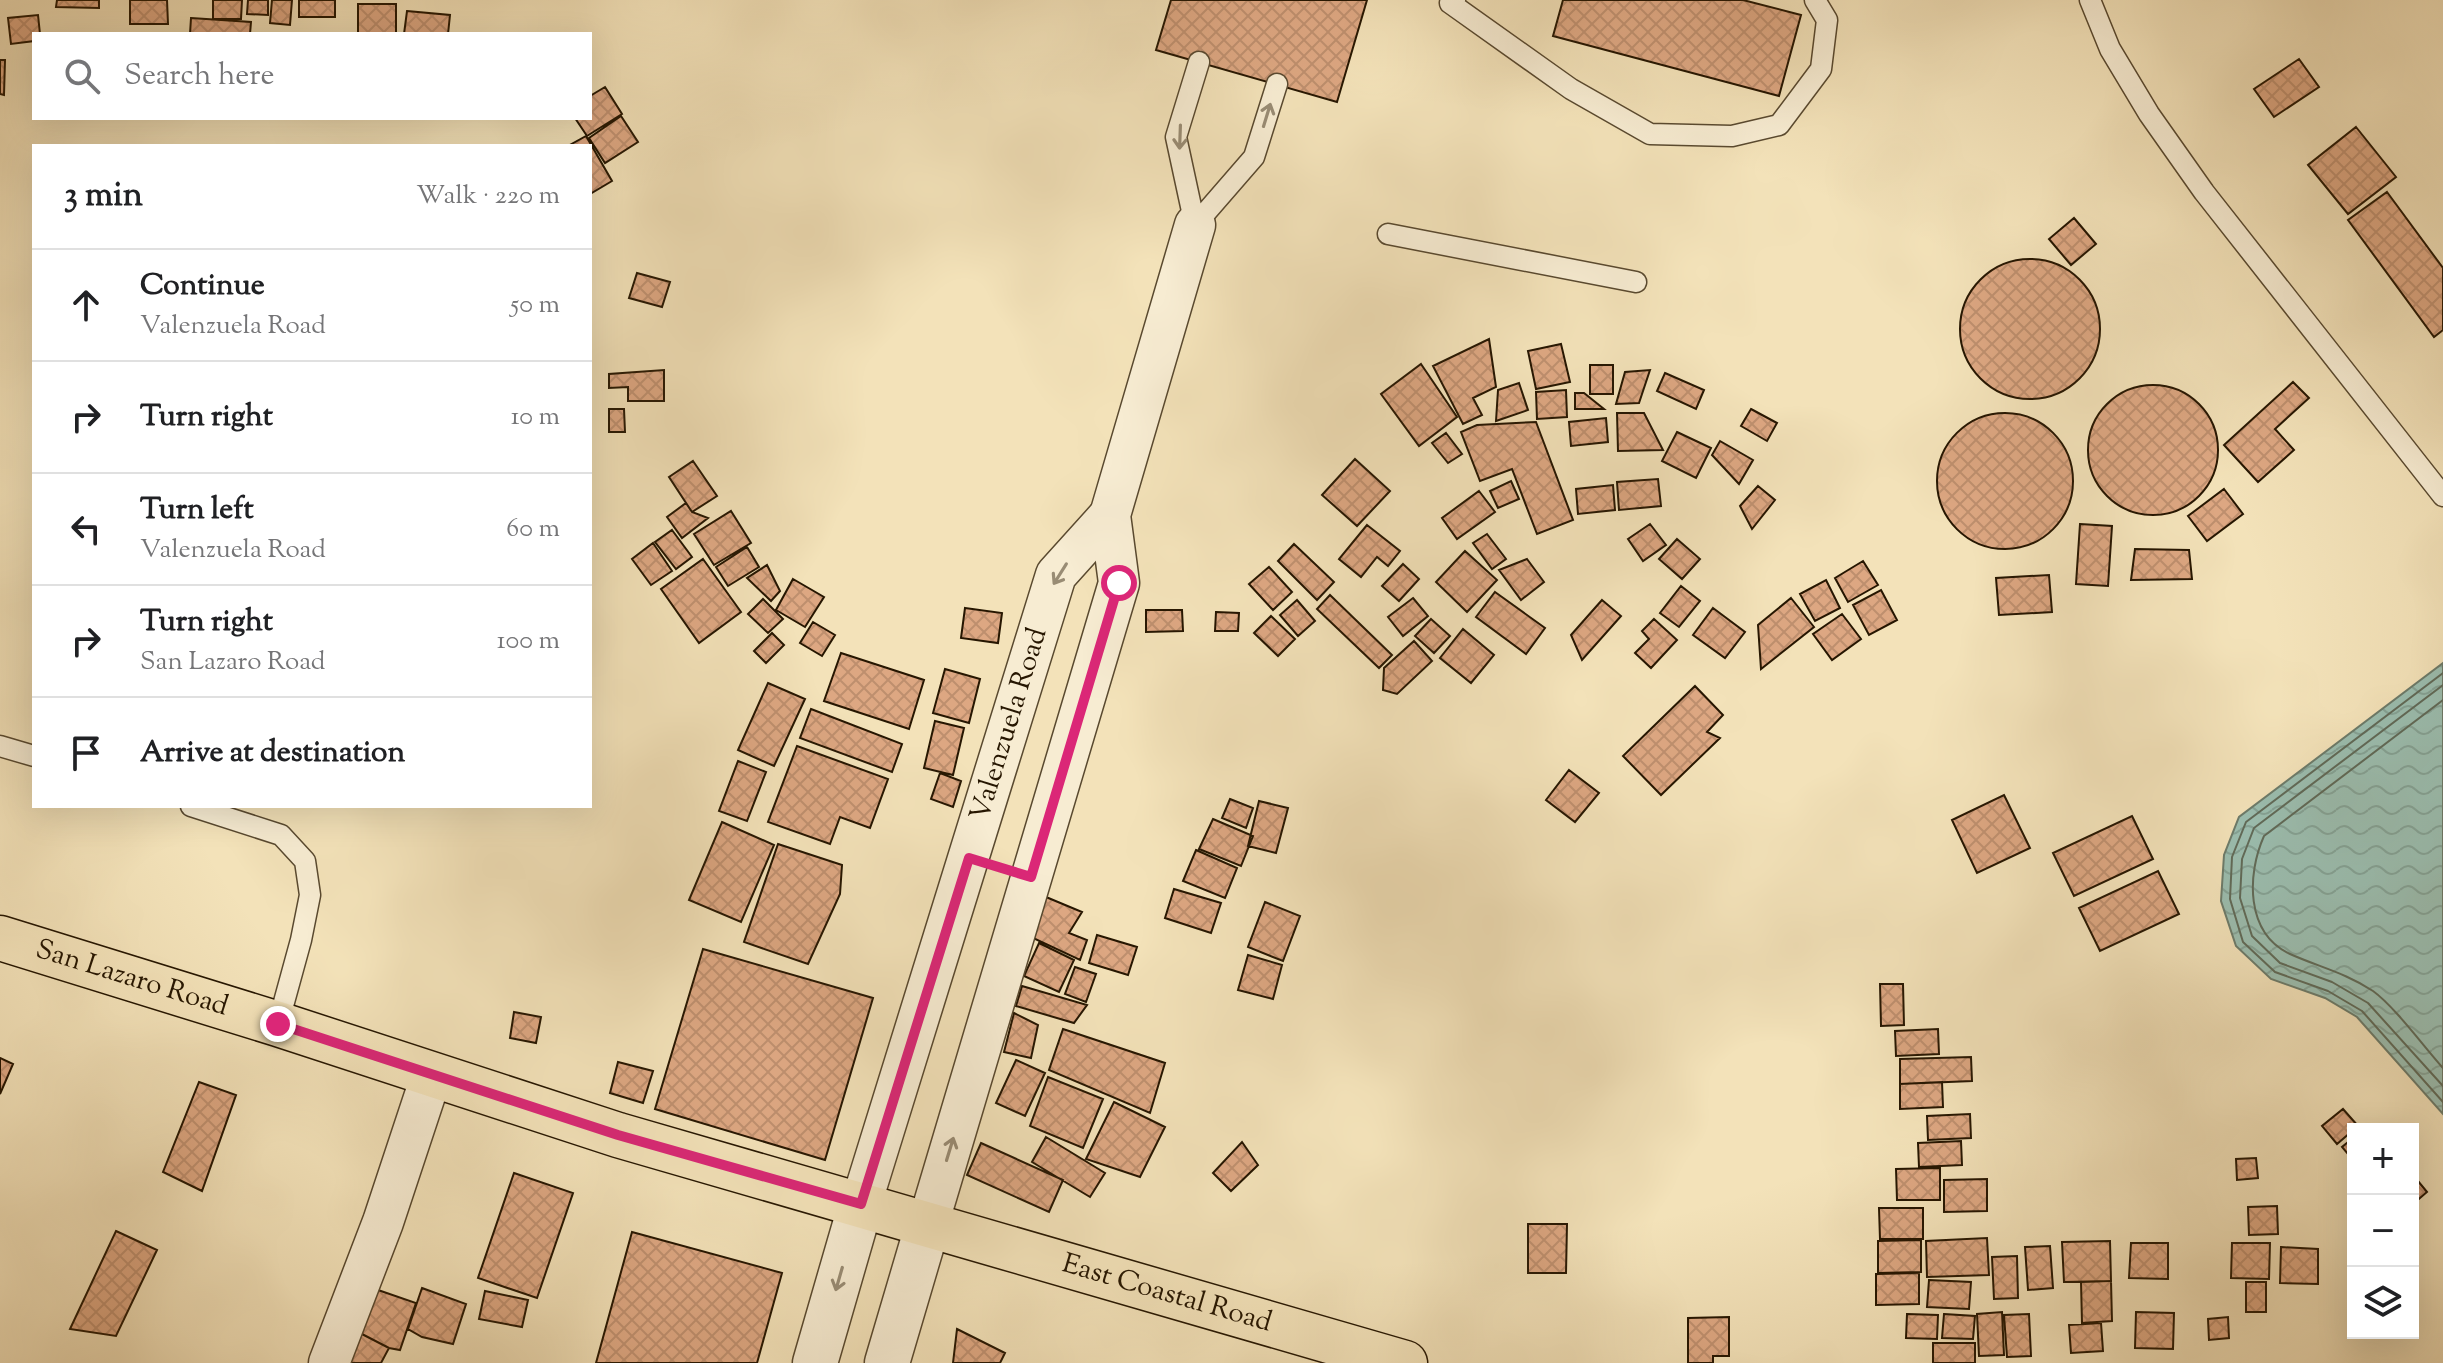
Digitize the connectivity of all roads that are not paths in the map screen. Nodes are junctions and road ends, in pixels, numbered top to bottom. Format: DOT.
graph roads {
  1 [pos="1455,0"];
  2 [pos="1815,0"];
  3 [pos="2090,0"];
  4 [pos="1199,62"];
  5 [pos="1277,84"];
  6 [pos="1195,225"];
  7 [pos="1388,234"];
  8 [pos="1636,282"];
  9 [pos="2443,496"];
  10 [pos="1110,515"];
  11 [pos="0,746"];
  12 [pos="32,755"];
  13 [pos="197,808"];
  14 [pos="969,858"];
  15 [pos="1031,877"];
  16 [pos="0,938"];
  17 [pos="278,1024"];
  18 [pos="432,1074"];
  19 [pos="861,1204"];
  20 [pos="928,1224"];
  21 [pos="329,1363"];
  22 [pos="815,1363"];
  23 [pos="887,1363"];
  24 [pos="1405,1363"];
  1 -- 2 [label="lane"];
  3 -- 9 [label="lane"];
  4 -- 6 [label="lane, one-way"];
  6 -- 5 [label="lane, one-way"];
  6 -- 10 [label="street, Valenzuela Road"];
  7 -- 8 [label="lane"];
  10 -- 14 [label="street, Valenzuela Road, one-way"];
  10 -- 15 [label="street, Valenzuela Road"];
  11 -- 12 [label="lane"];
  13 -- 17 [label="lane"];
  14 -- 15 [label="street"];
  14 -- 19 [label="street, Valenzuela Road"];
  20 -- 15 [label="street, Valenzuela Road, one-way"];
  16 -- 17 [label="main road, San Lazaro Road"];
  17 -- 18 [label="main road, San Lazaro Road"];
  18 -- 19 [label="main road, San Lazaro Road"];
  18 -- 21 [label="street"];
  19 -- 20 [label="main road, East Coastal Road"];
  19 -- 22 [label="street, Valenzuela Road, one-way"];
  20 -- 23 [label="street, Valenzuela Road"];
  20 -- 24 [label="main road, East Coastal Road"];
}
